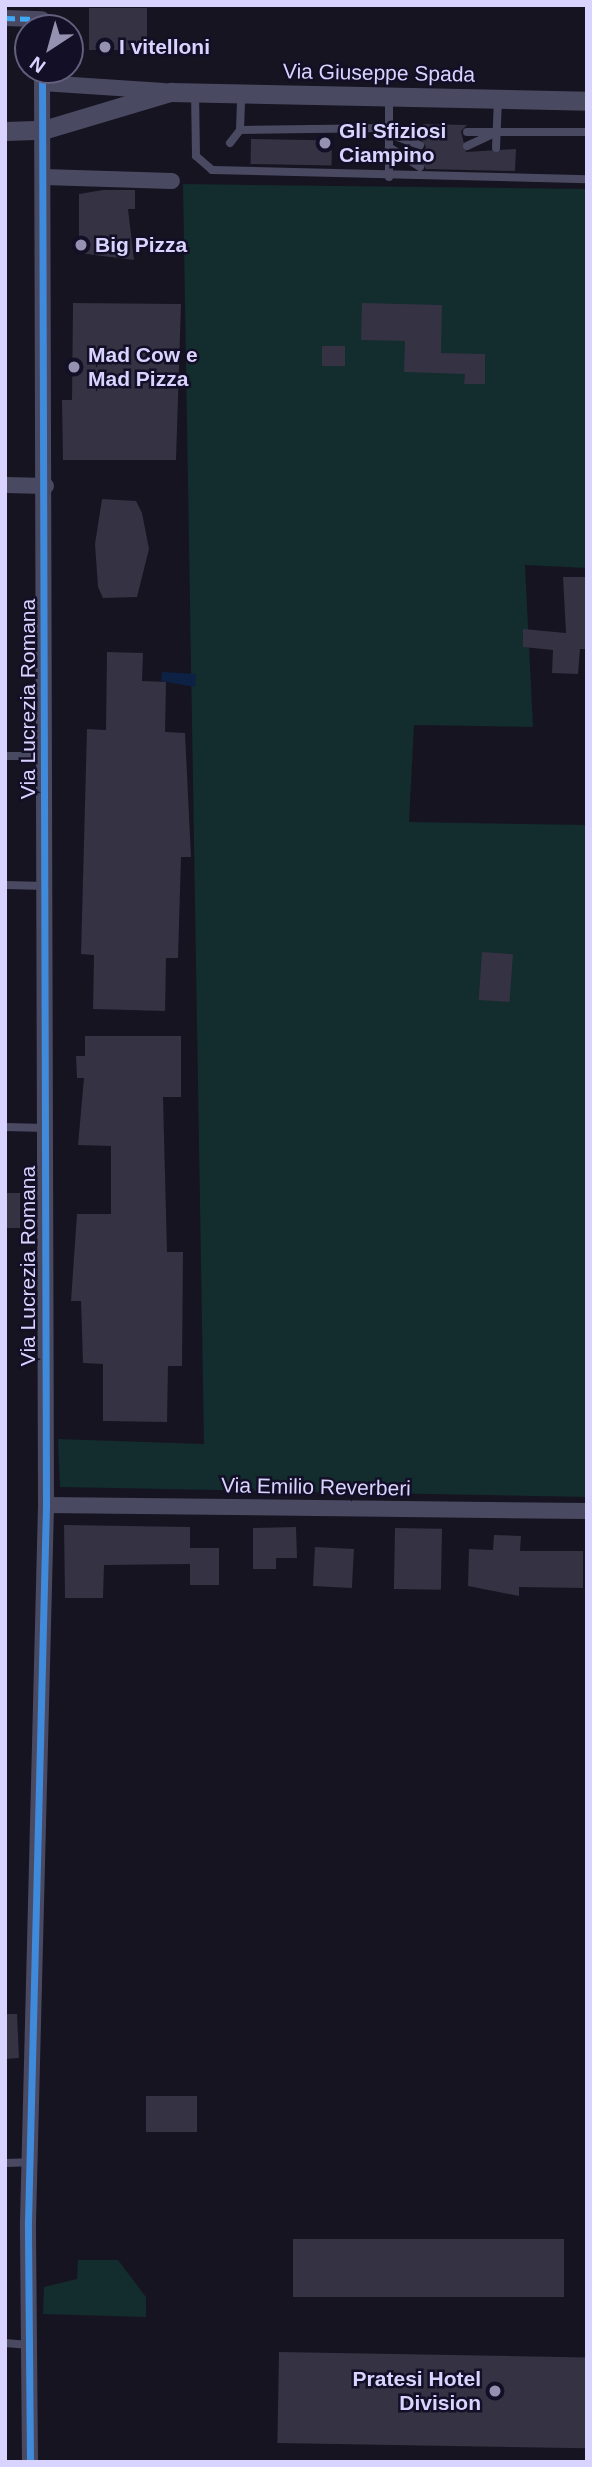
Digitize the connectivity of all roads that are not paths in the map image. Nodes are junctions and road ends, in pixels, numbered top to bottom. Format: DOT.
graph roads {
  1 [pos="84,81"];
  2 [pos="42,84"];
  3 [pos="170,92"];
  4 [pos="195,92"];
  5 [pos="241,93"];
  6 [pos="389,96"];
  7 [pos="498,99"];
  8 [pos="587,101"];
  9 [pos="43,130"];
  10 [pos="240,130"];
  11 [pos="420,130"];
  12 [pos="5,131"];
  13 [pos="389,131"];
  14 [pos="467,132"];
  15 [pos="497,132"];
  16 [pos="587,132"];
  17 [pos="230,143"];
  18 [pos="420,145"];
  19 [pos="467,146"];
  20 [pos="389,147"];
  21 [pos="496,148"];
  22 [pos="420,167"];
  23 [pos="44,177"];
  24 [pos="389,177"];
  25 [pos="587,179"];
  26 [pos="172,181"];
  27 [pos="5,485"];
  28 [pos="46,486"];
  29 [pos="5,756"];
  30 [pos="46,756"];
  31 [pos="5,885"];
  32 [pos="46,886"];
  33 [pos="5,1128"];
  34 [pos="46,1128"];
  35 [pos="46,1504"];
  36 [pos="587,1511"];
  37 [pos="29,2162"];
  38 [pos="5,2163"];
  39 [pos="5,2343"];
  40 [pos="29,2345"];
  41 [pos="30,2462"];
  1 -- 3 [label="street, Via Giuseppe Spada"];
  2 -- 9 [label="street, Via Lucrezia Romana"];
  3 -- 4 [label="street, Via Giuseppe Spada"];
  3 -- 9 [label="street, Via Giuseppe Spada"];
  4 -- 5 [label="street, Via Giuseppe Spada"];
  4 -- 24 [label="lane"];
  5 -- 6 [label="street, Via Giuseppe Spada"];
  5 -- 10 [label="lane"];
  6 -- 7 [label="street, Via Giuseppe Spada"];
  6 -- 13 [label="lane"];
  7 -- 8 [label="street, Via Giuseppe Spada"];
  7 -- 15 [label="lane"];
  9 -- 12 [label="street, Via Giuseppe Spada"];
  9 -- 23 [label="street, Via Lucrezia Romana"];
  10 -- 13 [label="lane"];
  10 -- 17 [label="lane"];
  11 -- 13 [label="lane"];
  13 -- 18 [label="lane"];
  13 -- 20 [label="lane"];
  14 -- 15 [label="lane"];
  15 -- 16 [label="lane"];
  15 -- 19 [label="lane"];
  15 -- 21 [label="lane"];
  20 -- 22 [label="lane"];
  20 -- 24 [label="lane"];
  23 -- 26 [label="street"];
  23 -- 28 [label="street, Via Lucrezia Romana"];
  24 -- 25 [label="lane"];
  27 -- 28 [label="street"];
  28 -- 30 [label="street, Via Lucrezia Romana"];
  29 -- 30 [label="lane"];
  30 -- 32 [label="street, Via Lucrezia Romana"];
  31 -- 32 [label="lane"];
  32 -- 34 [label="street, Via Lucrezia Romana"];
  33 -- 34 [label="lane"];
  34 -- 35 [label="street, Via Lucrezia Romana"];
  35 -- 36 [label="street, Via Emilio Reverberi"];
  35 -- 37 [label="street, Via Lucrezia Romana"];
  37 -- 38 [label="lane"];
  37 -- 40 [label="street, Via Lucrezia Romana"];
  39 -- 40 [label="lane"];
  40 -- 41 [label="street, Via Lucrezia Romana"];
}
